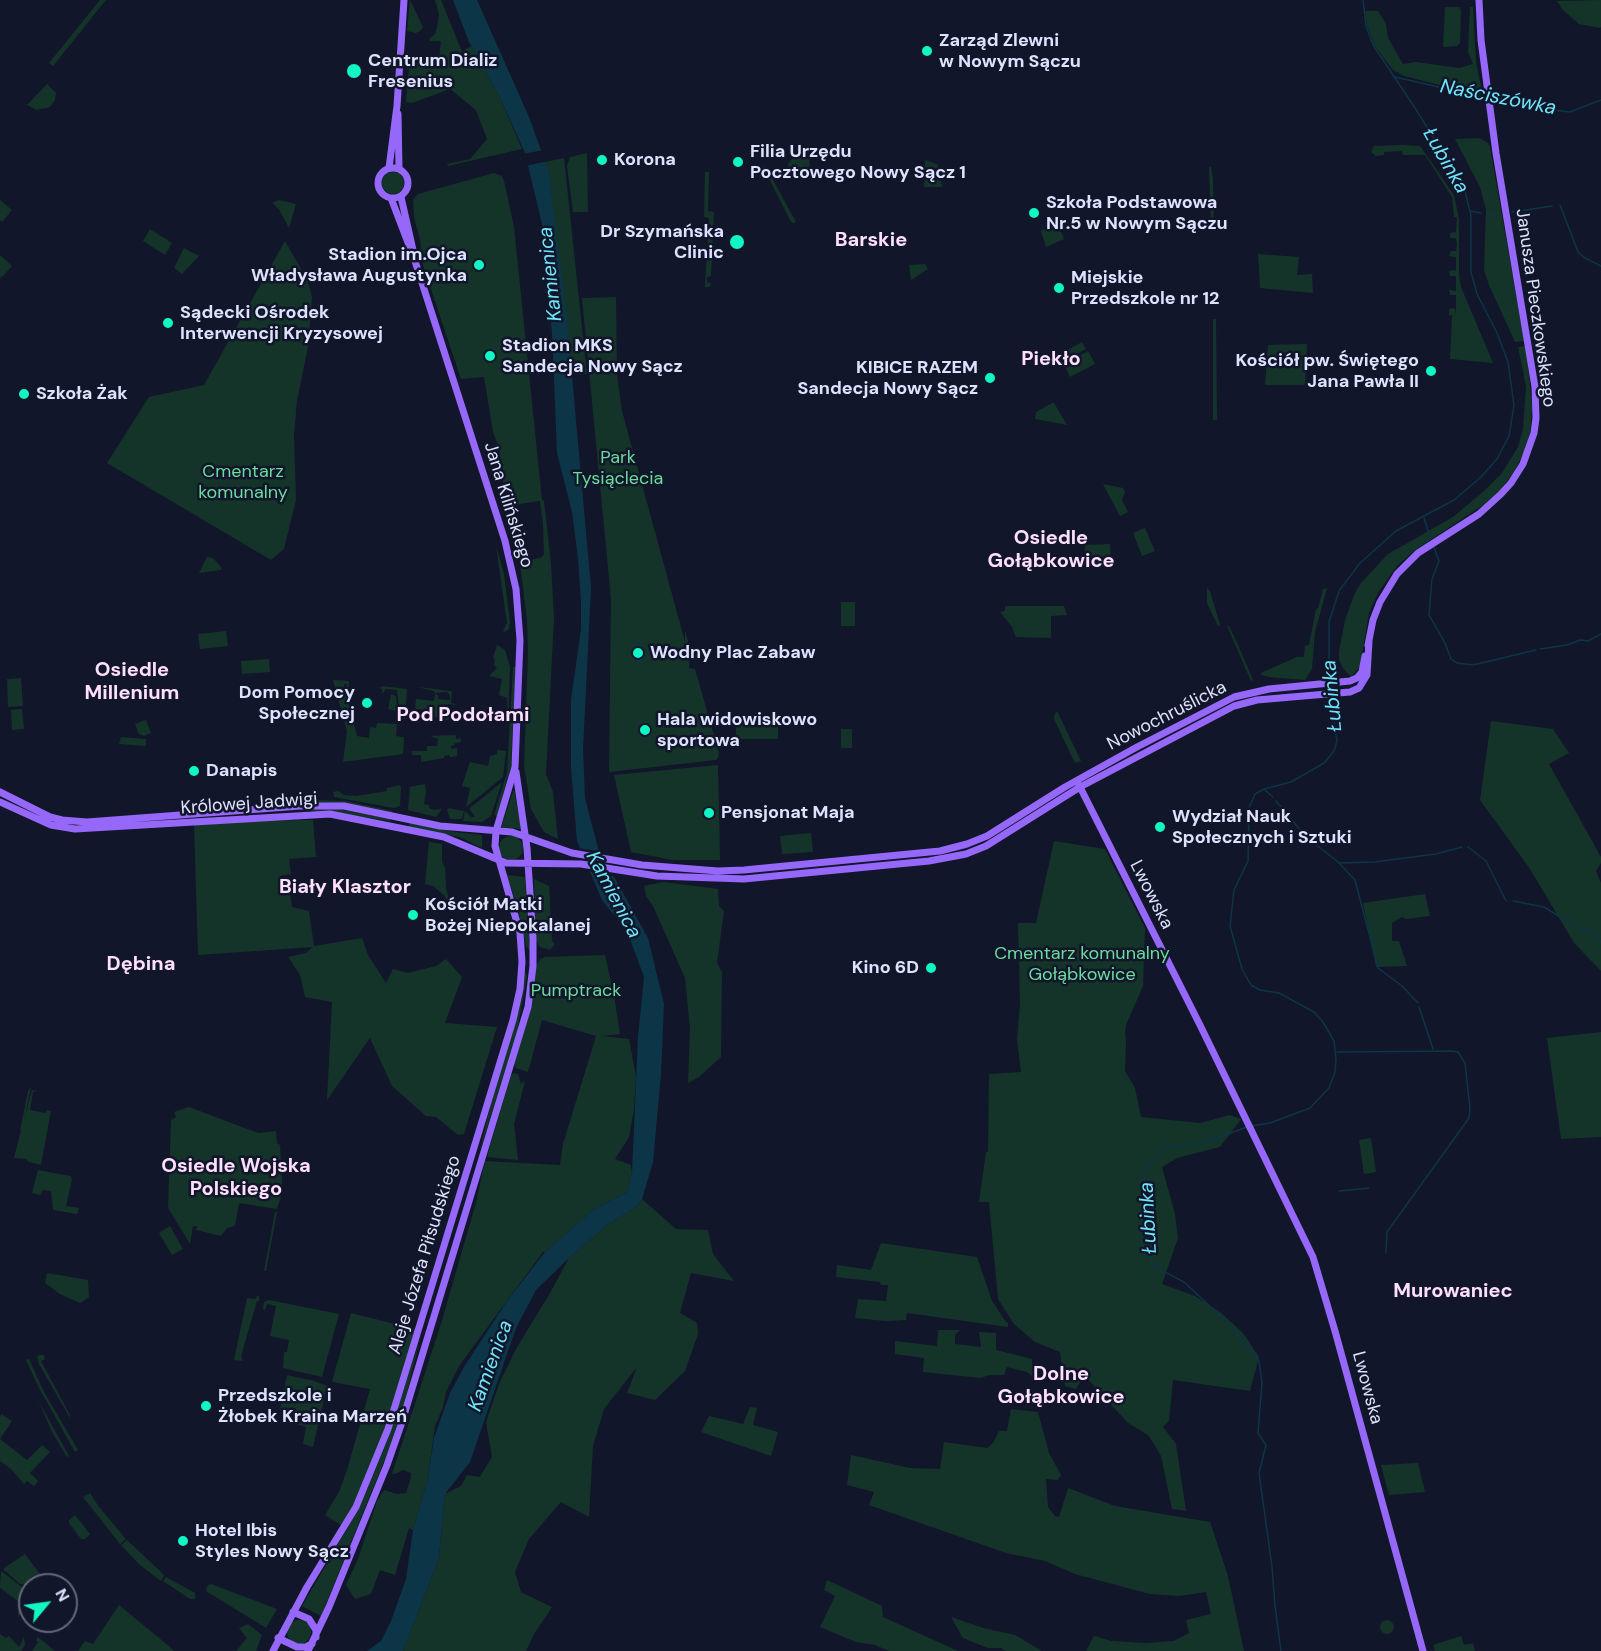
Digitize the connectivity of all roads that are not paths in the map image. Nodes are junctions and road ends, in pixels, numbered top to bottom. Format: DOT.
graph roads {
  1 [pos="404,0"];
  2 [pos="1479,0"];
  3 [pos="397,106"];
  4 [pos="388,168"];
  5 [pos="399,168"];
  6 [pos="401,196"];
  7 [pos="391,198"];
  8 [pos="415,261"];
  9 [pos="1369,641"];
  10 [pos="1353,680"];
  11 [pos="1359,688"];
  12 [pos="515,766"];
  13 [pos="1078,784"];
  14 [pos="0,792"];
  15 [pos="0,802"];
  16 [pos="496,831"];
  17 [pos="526,835"];
  18 [pos="498,860"];
  19 [pos="528,863"];
  20 [pos="472,1155"];
  21 [pos="482,1158"];
  22 [pos="293,1612"];
  23 [pos="278,1638"];
  24 [pos="315,1640"];
  25 [pos="273,1651"];
  26 [pos="308,1651"];
  27 [pos="1423,1651"];
  1 -- 3 [label="main road"];
  2 -- 9 [label="main road, Janusza Pieczkowskiego"];
  3 -- 4 [label="main road"];
  3 -- 5 [label="main road"];
  4 -- 5 [label="main road"];
  4 -- 7 [label="main road"];
  5 -- 6 [label="main road"];
  6 -- 7 [label="main road"];
  6 -- 8 [label="main road, Jana Kilińskiego"];
  7 -- 8 [label="main road, Jana Kilińskiego"];
  8 -- 12 [label="main road, Jana Kilińskiego"];
  9 -- 10 [label="main road, Janusza Pieczkowskiego"];
  9 -- 11 [label="main road, Janusza Pieczkowskiego"];
  10 -- 11 [label="main road"];
  10 -- 13 [label="main road, Nowochruślicka"];
  11 -- 13 [label="main road, Nowochruślicka"];
  12 -- 16 [label="main road, Jana Kilińskiego"];
  12 -- 17 [label="main road, Jana Kilińskiego"];
  13 -- 17 [label="main road, Królowej Jadwigi"];
  13 -- 19 [label="main road, Królowej Jadwigi"];
  13 -- 27 [label="main road, Lwowska"];
  14 -- 16 [label="main road, Królowej Jadwigi"];
  15 -- 18 [label="main road, Królowej Jadwigi"];
  16 -- 17 [label="main road, Królowej Jadwigi"];
  16 -- 18 [label="main road, Aleje Józefa Piłsudskiego"];
  17 -- 19 [label="main road, Aleje Józefa Piłsudskiego"];
  18 -- 19 [label="main road, Królowej Jadwigi"];
  18 -- 20 [label="main road, Aleje Józefa Piłsudskiego"];
  19 -- 21 [label="main road, Aleje Józefa Piłsudskiego"];
  20 -- 21 [label="main road"];
  20 -- 22 [label="main road, Aleje Józefa Piłsudskiego"];
  21 -- 24 [label="main road, Aleje Józefa Piłsudskiego"];
  22 -- 23 [label="main road, Aleje Józefa Piłsudskiego"];
  22 -- 24 [label="main road"];
  23 -- 24 [label="main road"];
  23 -- 25 [label="main road, Aleje Józefa Piłsudskiego"];
  24 -- 26 [label="main road, Aleje Józefa Piłsudskiego"];
}
